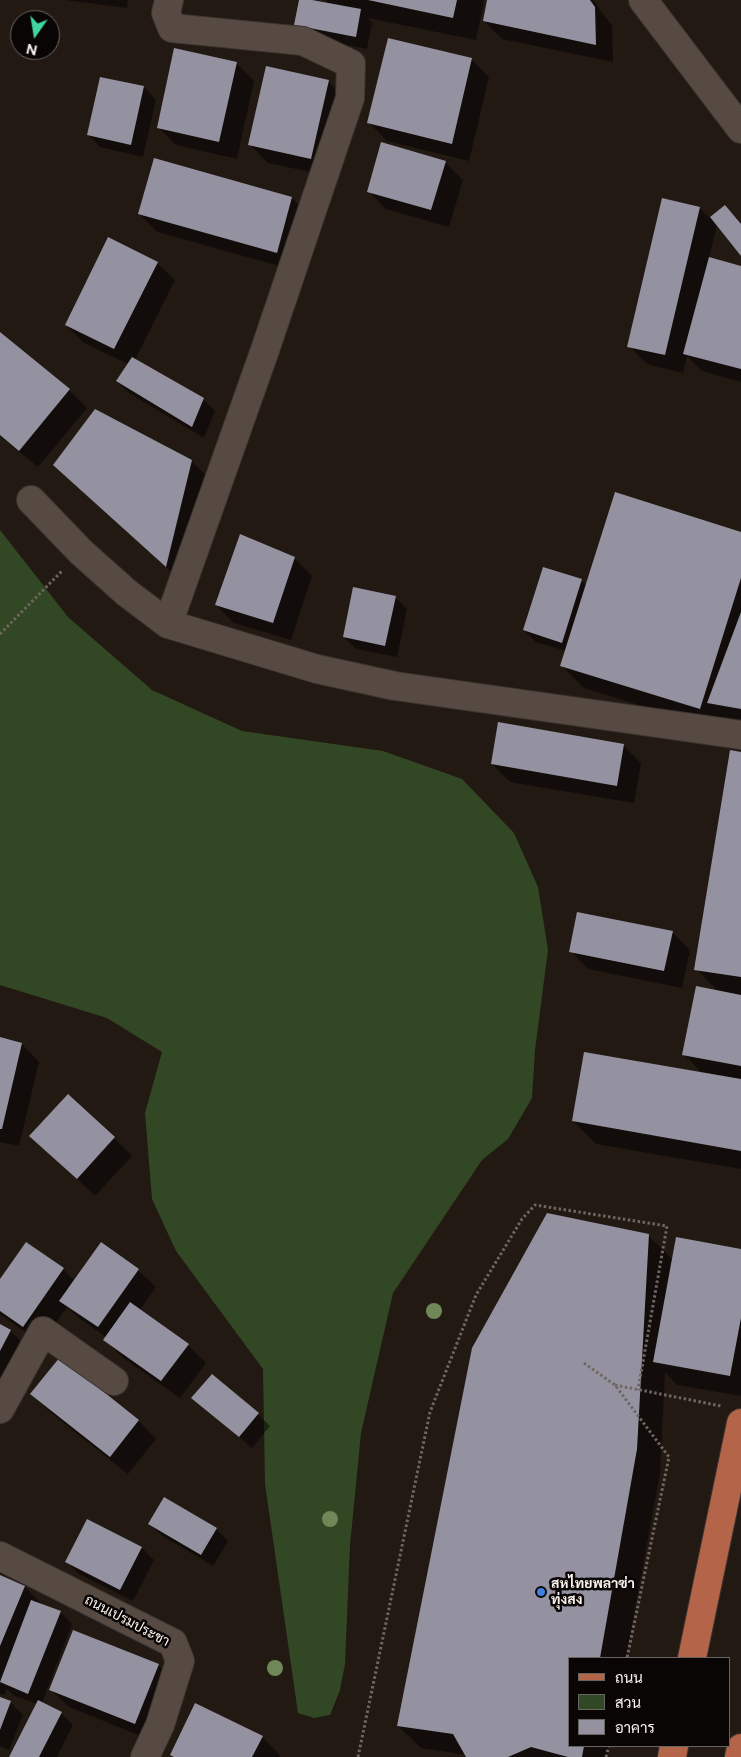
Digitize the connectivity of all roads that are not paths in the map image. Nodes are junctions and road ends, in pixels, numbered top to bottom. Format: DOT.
graph roads {
  1 [pos="169,0"];
  2 [pos="643,0"];
  3 [pos="741,129"];
  4 [pos="31,500"];
  5 [pos="168,624"];
  6 [pos="741,735"];
  7 [pos="114,1382"];
  8 [pos="0,1409"];
  9 [pos="732,1415"];
  10 [pos="0,1556"];
  11 [pos="692,1657"];
  12 [pos="741,1748"];
  13 [pos="145,1757"];
  14 [pos="739,1757"];
  1 -- 5 [label="street"];
  2 -- 3 [label="street"];
  4 -- 5 [label="street"];
  5 -- 6 [label="street"];
  7 -- 8 [label="street"];
  9 -- 11 [label="main road"];
  10 -- 13 [label="street, ถนนเปรมประชา"];
  12 -- 14 [label="main road"];
}
